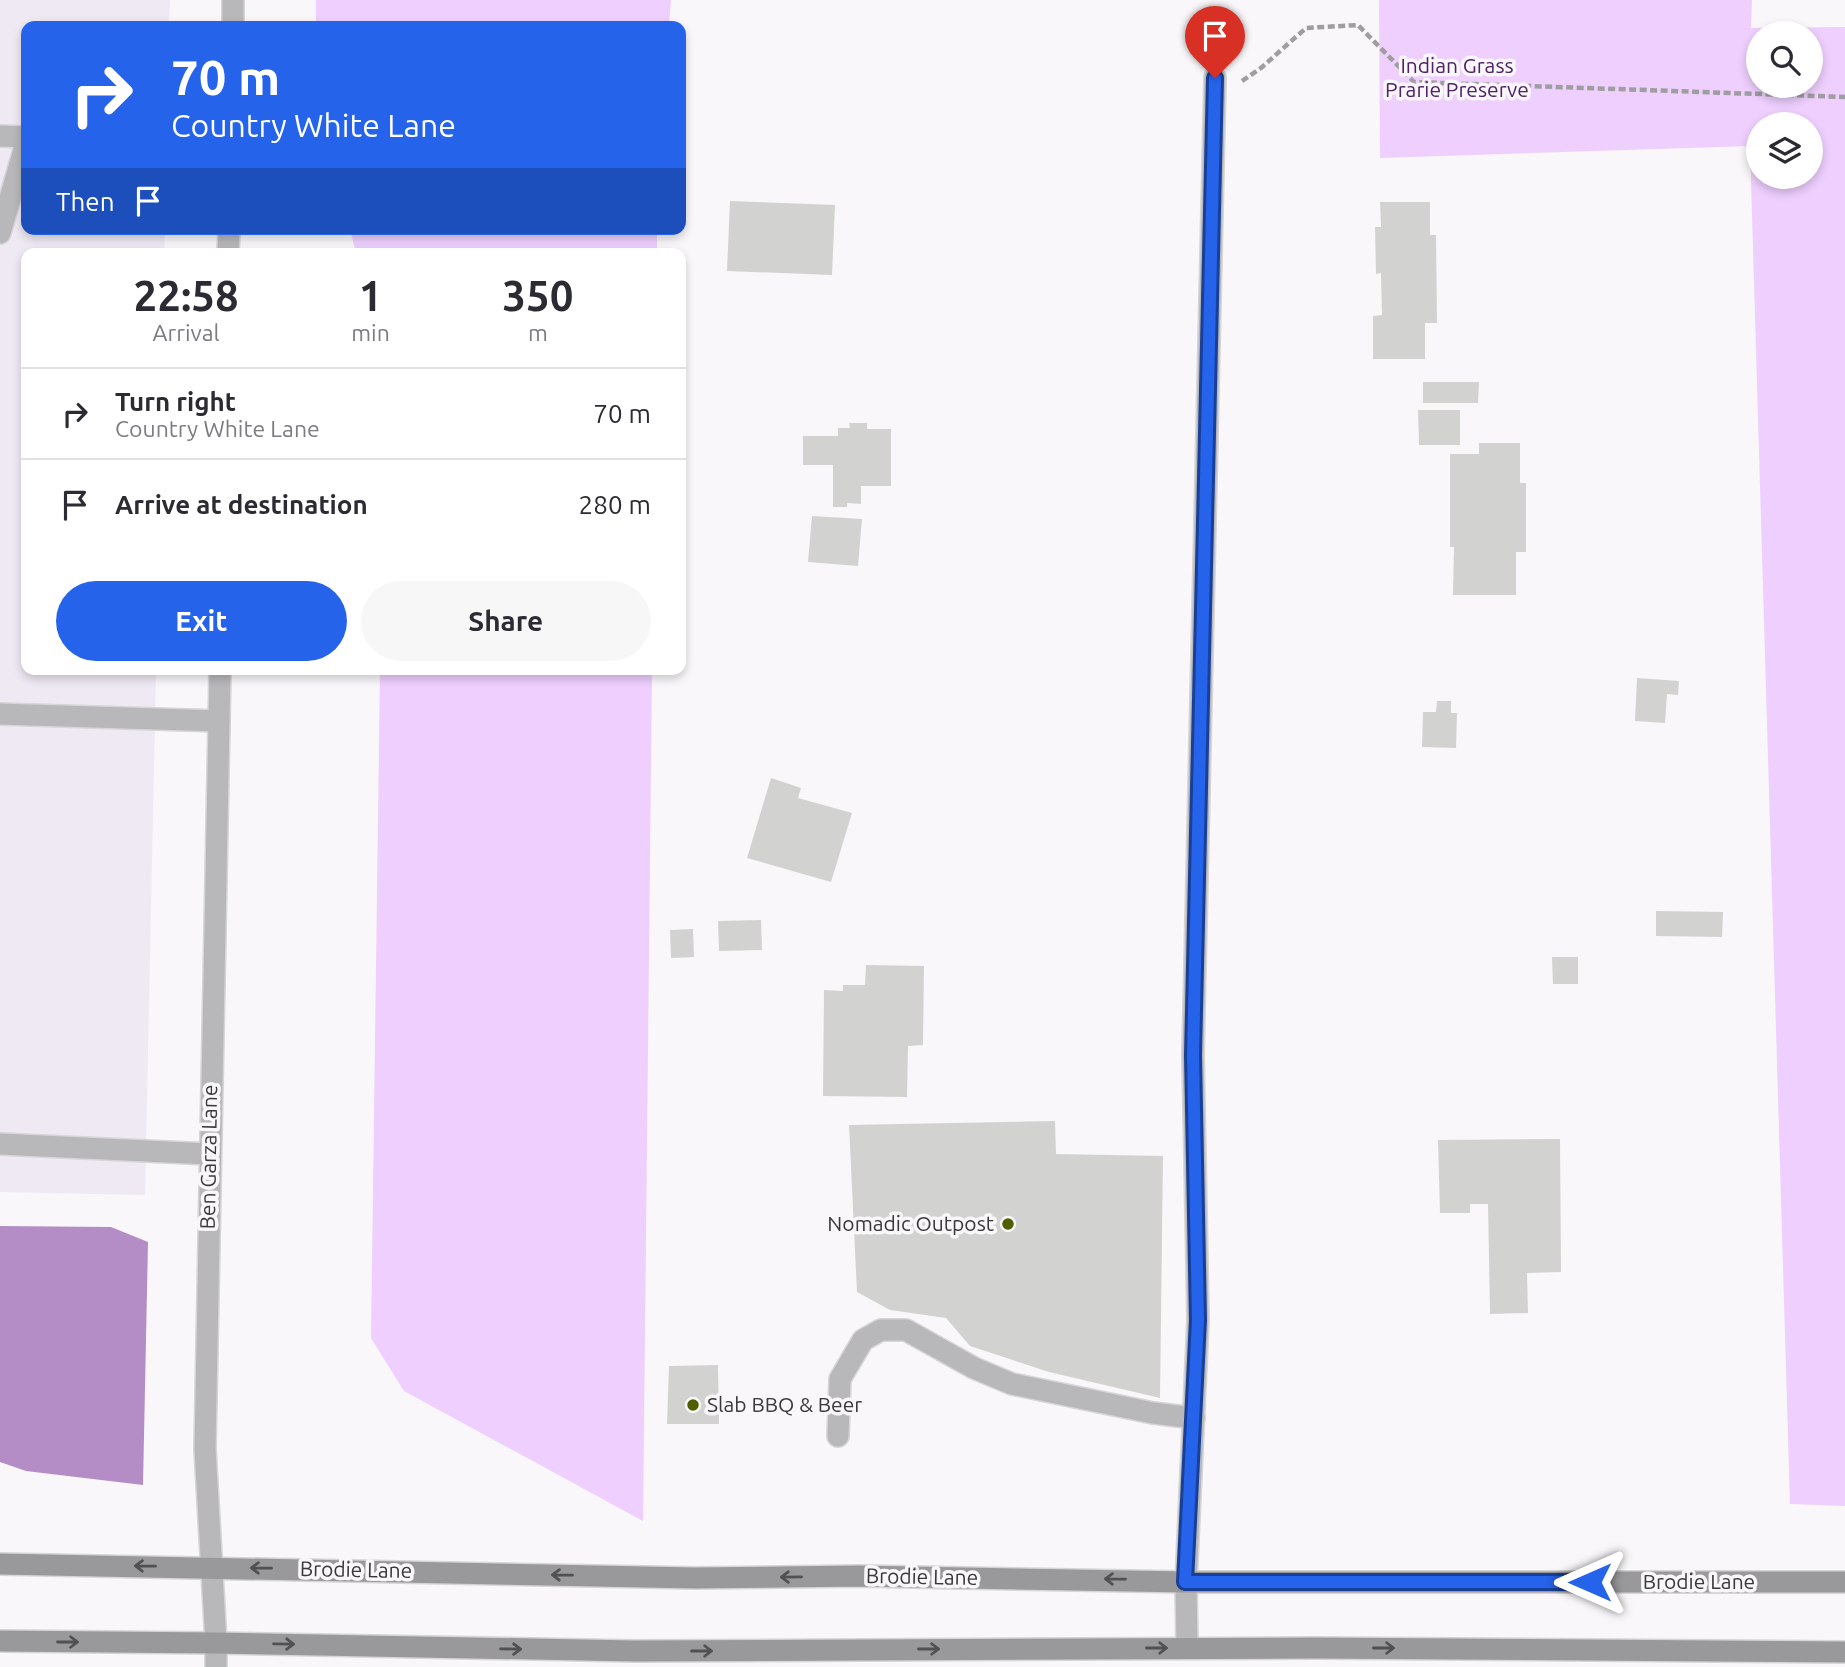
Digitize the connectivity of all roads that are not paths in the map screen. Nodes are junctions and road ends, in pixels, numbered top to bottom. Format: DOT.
graph roads {
  1 [pos="233,0"];
  2 [pos="233,21"];
  3 [pos="1215,88"];
  4 [pos="0,136"];
  5 [pos="21,137"];
  6 [pos="21,160"];
  7 [pos="0,233"];
  8 [pos="220,675"];
  9 [pos="0,714"];
  10 [pos="219,721"];
  11 [pos="0,1144"];
  12 [pos="209,1154"];
  13 [pos="1194,1418"];
  14 [pos="838,1436"];
  15 [pos="0,1563"];
  16 [pos="213,1567"];
  17 [pos="1185,1582"];
  18 [pos="1845,1582"];
  19 [pos="0,1641"];
  20 [pos="216,1643"];
  21 [pos="1187,1648"];
  22 [pos="1845,1652"];
  23 [pos="216,1667"];
  1 -- 2 [label="street"];
  3 -- 13 [label="street"];
  4 -- 5 [label="street"];
  6 -- 7 [label="street"];
  8 -- 10 [label="street, Ben Garza Lane"];
  9 -- 10 [label="street"];
  10 -- 12 [label="street, Ben Garza Lane"];
  11 -- 12 [label="street"];
  12 -- 16 [label="street, Ben Garza Lane"];
  13 -- 14 [label="street"];
  13 -- 17 [label="street"];
  16 -- 15 [label="main road, Brodie Lane, one-way"];
  17 -- 16 [label="main road, Brodie Lane, one-way"];
  16 -- 20 [label="street, Ben Garza Lane"];
  17 -- 18 [label="main road, Brodie Lane"];
  17 -- 21 [label="street"];
  19 -- 20 [label="main road, one-way"];
  20 -- 21 [label="main road, one-way"];
  20 -- 23 [label="street, Ben Garza Lane"];
  21 -- 22 [label="main road, one-way"];
}
